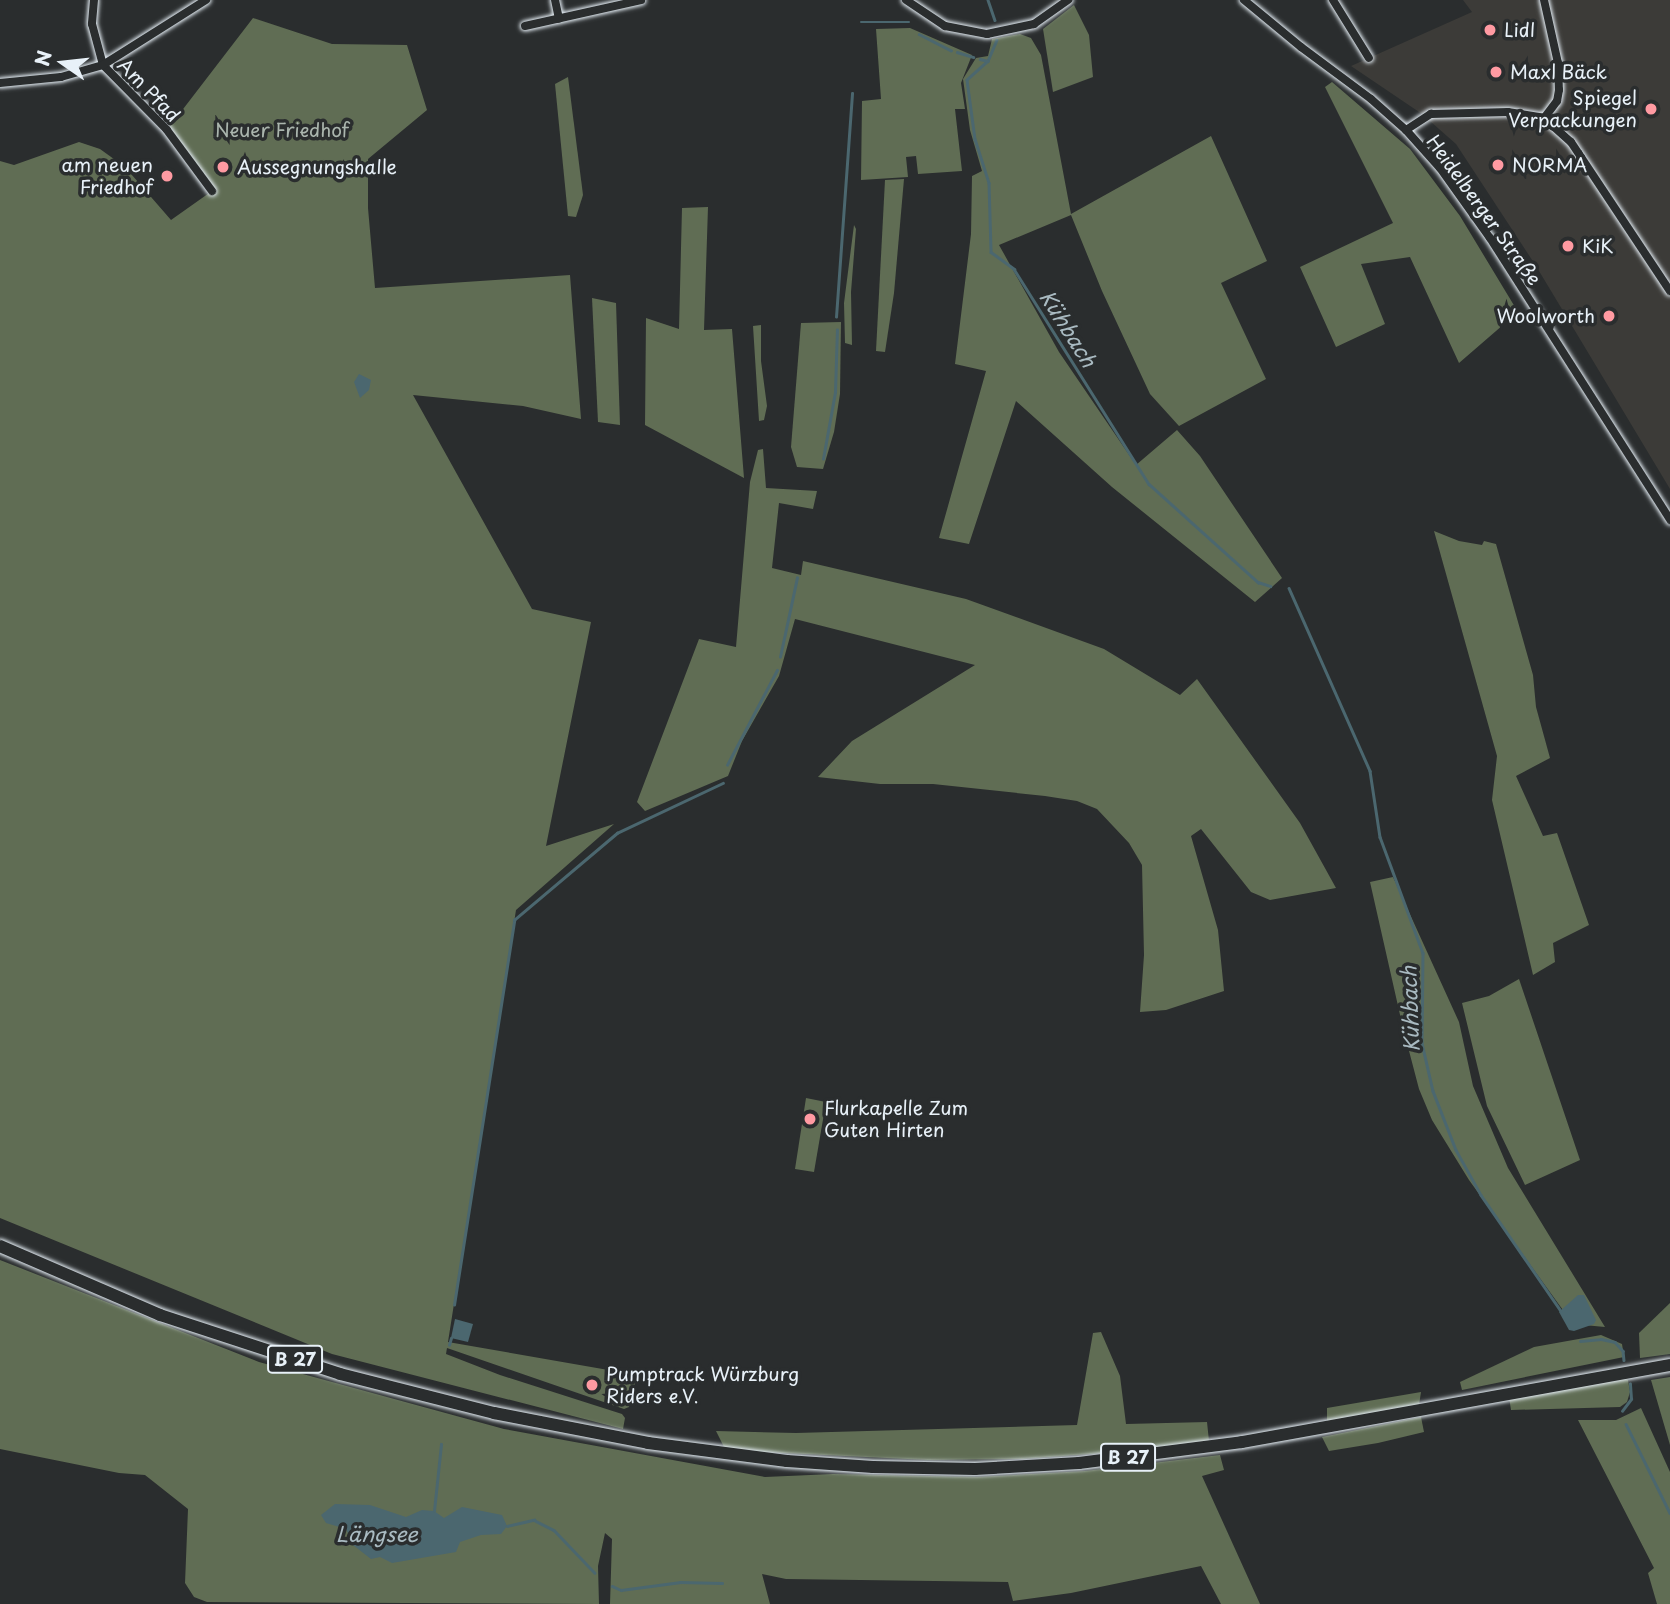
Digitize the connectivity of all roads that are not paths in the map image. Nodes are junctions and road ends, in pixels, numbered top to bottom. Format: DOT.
graph roads {
  1 [pos="93,0"];
  2 [pos="206,0"];
  3 [pos="555,0"];
  4 [pos="641,0"];
  5 [pos="906,0"];
  6 [pos="1068,0"];
  7 [pos="1244,0"];
  8 [pos="1333,0"];
  9 [pos="1544,0"];
  10 [pos="559,19"];
  11 [pos="525,26"];
  12 [pos="1369,58"];
  13 [pos="103,65"];
  14 [pos="0,83"];
  15 [pos="1544,118"];
  16 [pos="1406,130"];
  17 [pos="212,191"];
  18 [pos="1670,291"];
  19 [pos="1670,520"];
  20 [pos="0,1245"];
  21 [pos="1664,1366"];
  1 -- 13 [label="street, Am Pfad"];
  2 -- 13 [label="street"];
  3 -- 10 [label="street"];
  4 -- 10 [label="street"];
  5 -- 6 [label="street"];
  7 -- 16 [label="street, Heidelberger Straße"];
  8 -- 12 [label="street"];
  9 -- 15 [label="street"];
  10 -- 11 [label="street"];
  13 -- 14 [label="street"];
  13 -- 17 [label="street, Am Pfad"];
  15 -- 16 [label="street"];
  15 -- 18 [label="street"];
  16 -- 19 [label="street, Heidelberger Straße"];
  20 -- 21 [label="main road, B 27"];
}
